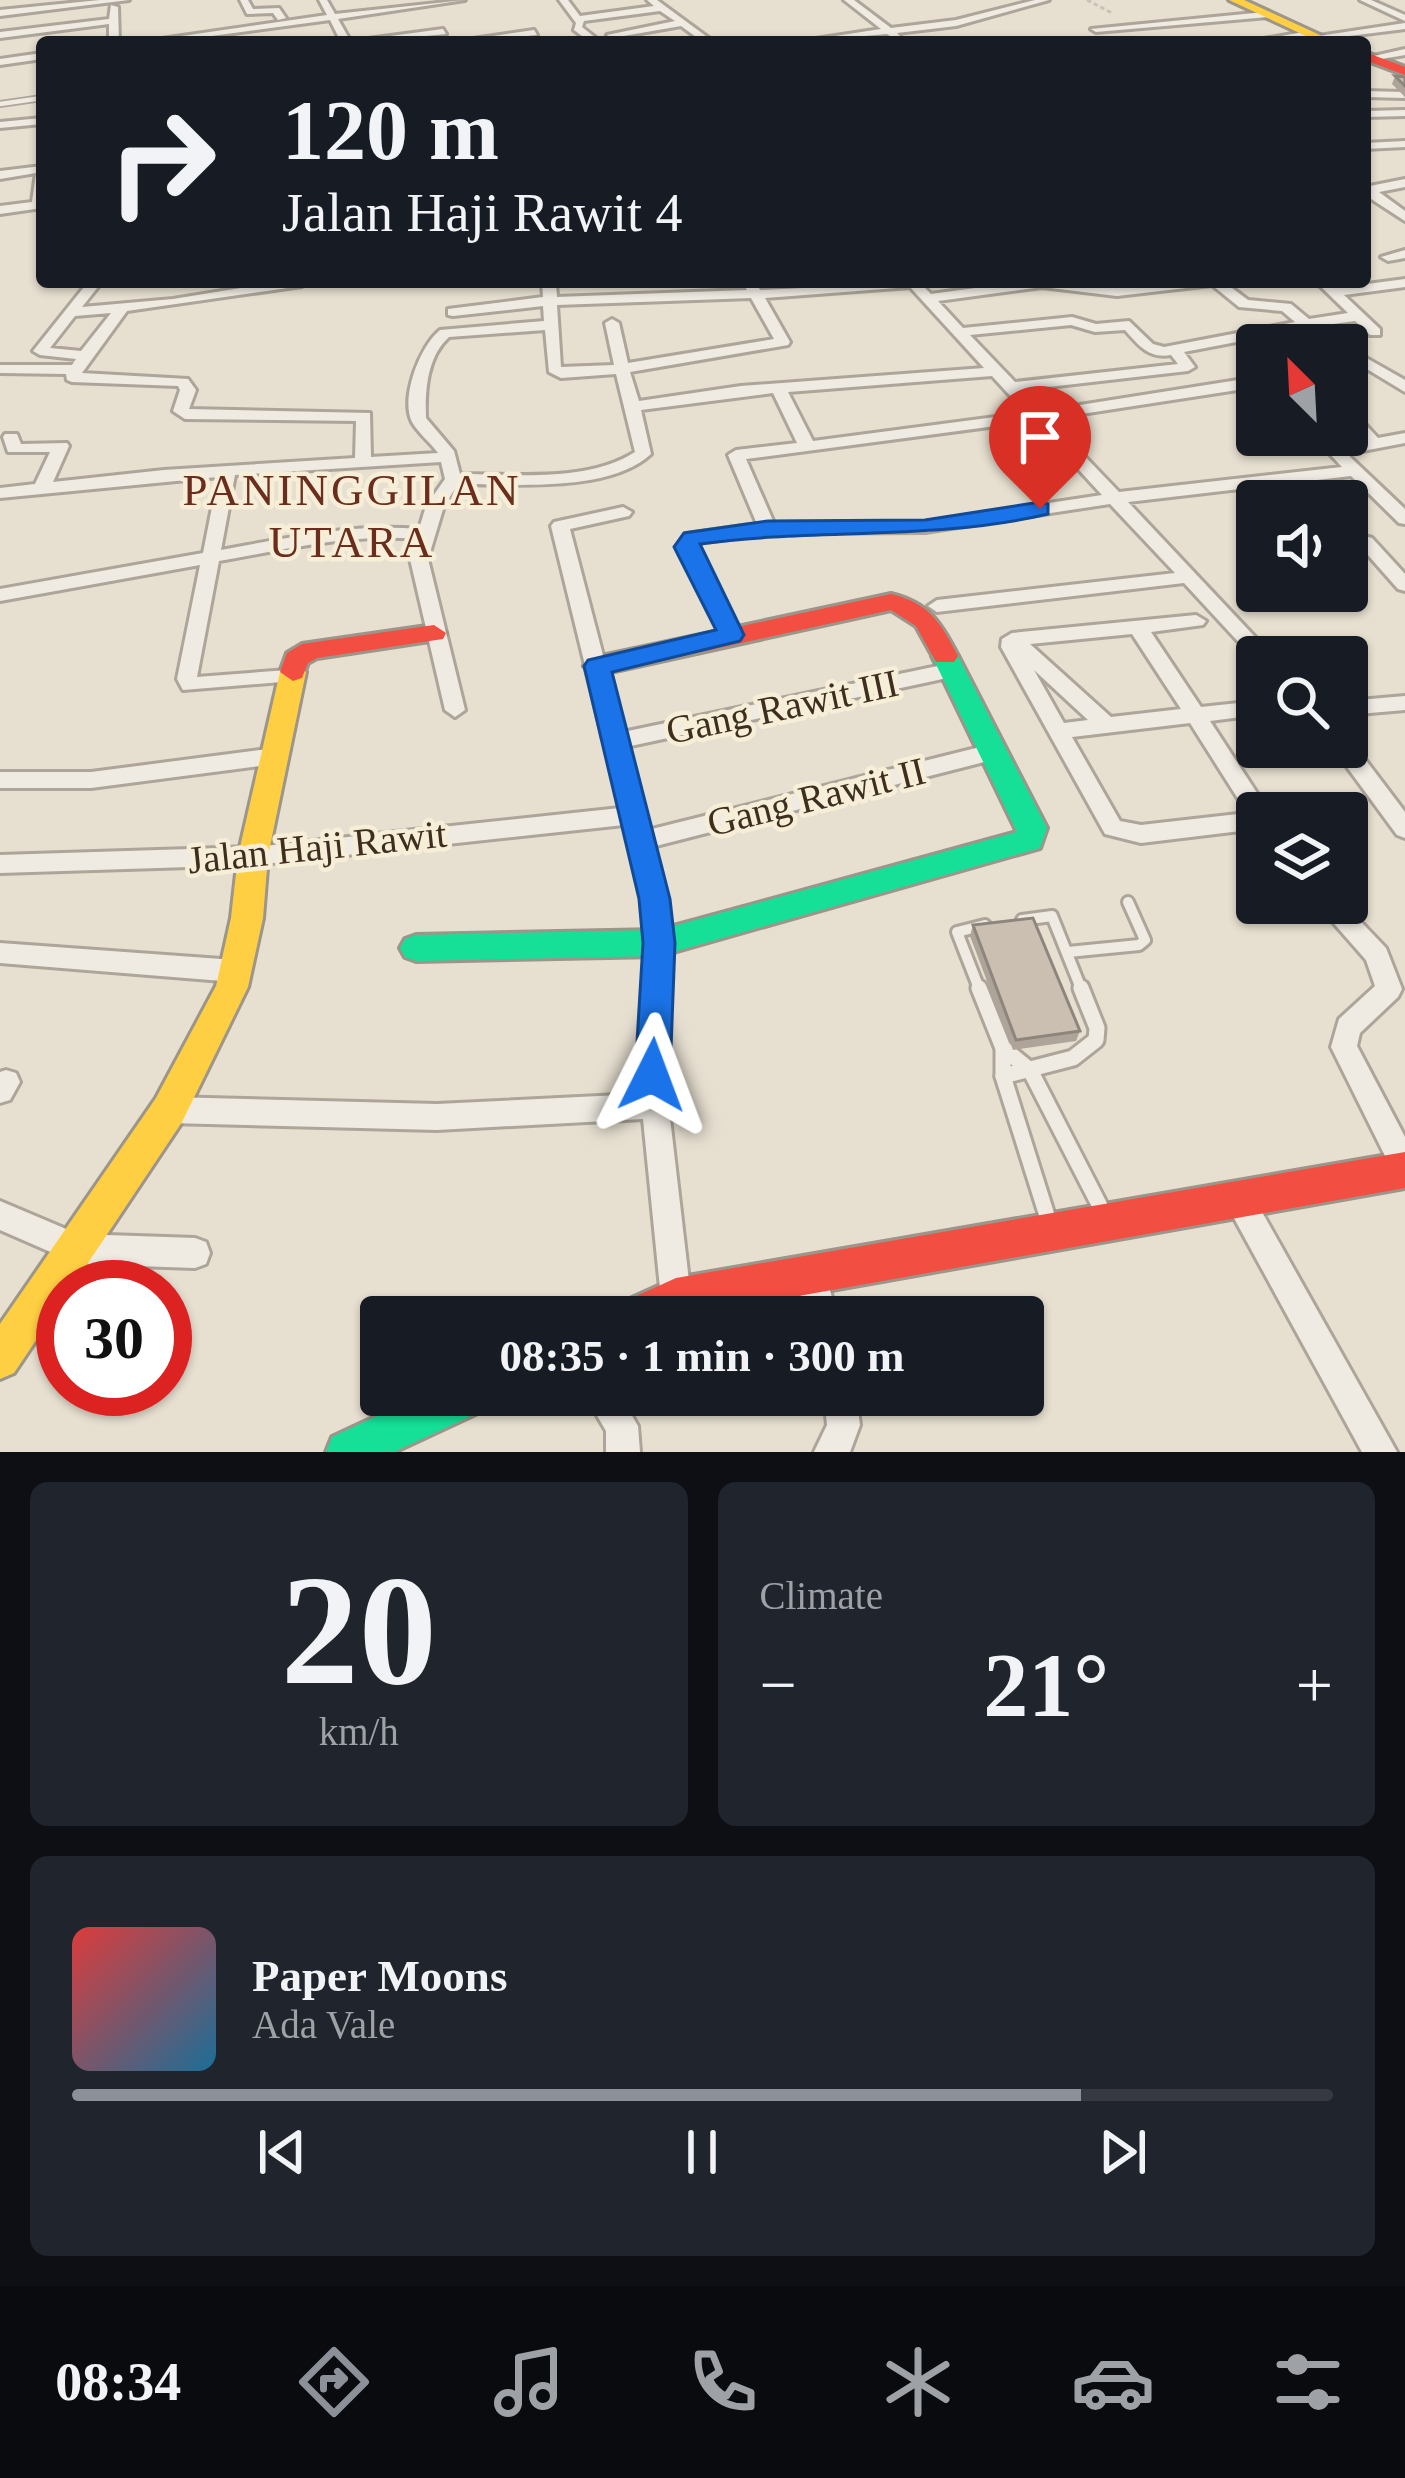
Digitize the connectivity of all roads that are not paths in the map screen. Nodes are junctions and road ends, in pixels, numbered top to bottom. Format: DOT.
graph roads {
  1 [pos="125,0"];
  2 [pos="323,0"];
  3 [pos="461,0"];
  4 [pos="563,0"];
  5 [pos="678,0"];
  6 [pos="1042,0"];
  7 [pos="1235,0"];
  8 [pos="1405,0"];
  9 [pos="113,1"];
  10 [pos="1367,1"];
  11 [pos="245,2"];
  12 [pos="850,2"];
  13 [pos="866,2"];
  14 [pos="997,2"];
  15 [pos="413,3"];
  16 [pos="656,4"];
  17 [pos="223,7"];
  18 [pos="383,10"];
  19 [pos="0,13"];
  20 [pos="1011,13"];
  21 [pos="330,17"];
  22 [pos="576,19"];
  23 [pos="113,21"];
  24 [pos="1405,22"];
  25 [pos="284,23"];
  26 [pos="682,23"];
  27 [pos="395,29"];
  28 [pos="1096,29"];
  29 [pos="1265,29"];
  30 [pos="236,30"];
  31 [pos="443,32"];
  32 [pos="888,32"];
  33 [pos="534,33"];
  34 [pos="0,35"];
  35 [pos="612,35"];
  36 [pos="113,36"];
  37 [pos="191,36"];
  38 [pos="240,36"];
  39 [pos="342,36"];
  40 [pos="413,36"];
  41 [pos="447,36"];
  42 [pos="514,36"];
  43 [pos="588,36"];
  44 [pos="700,36"];
  45 [pos="853,36"];
  46 [pos="894,36"];
  47 [pos="1306,36"];
  48 [pos="1329,36"];
  49 [pos="1405,52"];
  50 [pos="36,57"];
  51 [pos="1371,57"];
  52 [pos="1371,59"];
  53 [pos="0,62"];
  54 [pos="1404,83"];
  55 [pos="1371,92"];
  56 [pos="36,99"];
  57 [pos="0,104"];
  58 [pos="1405,113"];
  59 [pos="1371,114"];
  60 [pos="36,122"];
  61 [pos="0,125"];
  62 [pos="1405,144"];
  63 [pos="1371,146"];
  64 [pos="0,160"];
  65 [pos="36,170"];
  66 [pos="0,175"];
  67 [pos="1371,194"];
  68 [pos="36,205"];
  69 [pos="0,210"];
  70 [pos="1405,217"];
  71 [pos="1405,254"];
  72 [pos="1388,257"];
  73 [pos="1405,283"];
  74 [pos="1371,285"];
  75 [pos="91,288"];
  76 [pos="177,288"];
  77 [pos="265,288"];
  78 [pos="549,288"];
  79 [pos="737,288"];
  80 [pos="753,288"];
  81 [pos="919,288"];
  82 [pos="1020,288"];
  83 [pos="1094,288"];
  84 [pos="1155,288"];
  85 [pos="1221,288"];
  86 [pos="1330,288"];
  87 [pos="928,298"];
  88 [pos="548,301"];
  89 [pos="173,303"];
  90 [pos="122,308"];
  91 [pos="73,312"];
  92 [pos="453,312"];
  93 [pos="1359,316"];
  94 [pos="612,323"];
  95 [pos="1306,324"];
  96 [pos="550,325"];
  97 [pos="961,332"];
  98 [pos="1375,332"];
  99 [pos="1236,338"];
  100 [pos="1175,350"];
  101 [pos="80,363"];
  102 [pos="1368,364"];
  103 [pos="0,369"];
  104 [pos="620,369"];
  105 [pos="997,370"];
  106 [pos="1236,385"];
  107 [pos="1012,387"];
  108 [pos="1405,387"];
  109 [pos="778,388"];
  110 [pos="636,406"];
  111 [pos="1037,416"];
  112 [pos="11,437"];
  113 [pos="1368,437"];
  114 [pos="1405,438"];
  115 [pos="806,444"];
  116 [pos="1376,445"];
  117 [pos="446,457"];
  118 [pos="363,464"];
  119 [pos="1353,471"];
  120 [pos="226,474"];
  121 [pos="453,479"];
  122 [pos="42,487"];
  123 [pos="0,493"];
  124 [pos="1114,498"];
  125 [pos="623,512"];
  126 [pos="1405,519"];
  127 [pos="768,528"];
  128 [pos="426,535"];
  129 [pos="1368,544"];
  130 [pos="210,556"];
  131 [pos="1189,577"];
  132 [pos="1405,585"];
  133 [pos="0,596"];
  134 [pos="937,606"];
  135 [pos="1196,621"];
  136 [pos="1137,626"];
  137 [pos="434,633"];
  138 [pos="731,635"];
  139 [pos="1244,636"];
  140 [pos="1012,639"];
  141 [pos="597,666"];
  142 [pos="952,670"];
  143 [pos="294,674"];
  144 [pos="1405,703"];
  145 [pos="1368,706"];
  146 [pos="455,710"];
  147 [pos="1236,710"];
  148 [pos="1194,715"];
  149 [pos="1106,725"];
  150 [pos="1057,731"];
  151 [pos="613,742"];
  152 [pos="992,752"];
  153 [pos="276,756"];
  154 [pos="1360,768"];
  155 [pos="0,780"];
  156 [pos="1242,792"];
  157 [pos="1236,820"];
  158 [pos="1404,825"];
  159 [pos="636,828"];
  160 [pos="253,856"];
  161 [pos="0,865"];
  162 [pos="1128,902"];
  163 [pos="1347,924"];
  164 [pos="659,943"];
  165 [pos="416,948"];
  166 [pos="1068,952"];
  167 [pos="0,953"];
  168 [pos="235,971"];
  169 [pos="1003,1048"];
  170 [pos="1030,1070"];
  171 [pos="1003,1076"];
  172 [pos="655,1106"];
  173 [pos="169,1110"];
  174 [pos="1405,1168"];
  175 [pos="1239,1199"];
  176 [pos="0,1215"];
  177 [pos="1109,1223"];
  178 [pos="1052,1231"];
  179 [pos="78,1250"];
  180 [pos="195,1253"];
  181 [pos="811,1275"];
  182 [pos="676,1296"];
  183 [pos="688,1296"];
  184 [pos="816,1296"];
  185 [pos="0,1359"];
  186 [pos="424,1416"];
  187 [pos="615,1416"];
  188 [pos="845,1416"];
  189 [pos="347,1452"];
  190 [pos="623,1452"];
  191 [pos="831,1452"];
  192 [pos="1380,1452"];
  1 -- 9 [label="street"];
  2 -- 21 [label="street"];
  3 -- 15 [label="street"];
  4 -- 22 [label="street"];
  5 -- 16 [label="street"];
  6 -- 14 [label="street"];
  6 -- 20 [label="street"];
  7 -- 29 [label="street"];
  8 -- 10 [label="street"];
  9 -- 19 [label="street"];
  9 -- 23 [label="street"];
  10 -- 24 [label="street"];
  11 -- 17 [label="street"];
  11 -- 25 [label="street"];
  12 -- 13 [label="street"];
  12 -- 32 [label="street"];
  14 -- 20 [label="street"];
  15 -- 18 [label="street"];
  15 -- 31 [label="street"];
  16 -- 22 [label="street"];
  16 -- 26 [label="street"];
  18 -- 21 [label="street"];
  18 -- 27 [label="street"];
  20 -- 32 [label="street"];
  21 -- 25 [label="street"];
  21 -- 39 [label="street"];
  22 -- 43 [label="street"];
  23 -- 34 [label="street"];
  23 -- 36 [label="street"];
  24 -- 48 [label="street"];
  25 -- 30 [label="street"];
  26 -- 35 [label="street"];
  26 -- 44 [label="street"];
  28 -- 29 [label="street"];
  29 -- 47 [label="street"];
  30 -- 37 [label="street"];
  30 -- 38 [label="street"];
  31 -- 40 [label="street"];
  31 -- 41 [label="street"];
  32 -- 45 [label="street"];
  32 -- 46 [label="street"];
  33 -- 42 [label="street"];
  49 -- 51 [label="street"];
  50 -- 53 [label="street"];
  52 -- 54 [label="street"];
  54 -- 55 [label="street"];
  56 -- 57 [label="lane"];
  58 -- 59 [label="street"];
  60 -- 61 [label="street"];
  62 -- 63 [label="street"];
  64 -- 66 [label="street"];
  65 -- 66 [label="street"];
  67 -- 70 [label="street"];
  68 -- 69 [label="street"];
  71 -- 72 [label="street"];
  73 -- 74 [label="street"];
  75 -- 91 [label="street"];
  76 -- 89 [label="street"];
  77 -- 89 [label="street"];
  78 -- 88 [label="street"];
  79 -- 88 [label="street"];
  80 -- 104 [label="street"];
  81 -- 87 [label="street"];
  82 -- 87 [label="street"];
  83 -- 84 [label="street"];
  85 -- 95 [label="street"];
  86 -- 93 [label="street"];
  87 -- 97 [label="street"];
  88 -- 92 [label="street"];
  88 -- 96 [label="street"];
  89 -- 90 [label="street"];
  90 -- 91 [label="street"];
  90 -- 101 [label="street"];
  91 -- 101 [label="street"];
  93 -- 95 [label="street"];
  93 -- 98 [label="street"];
  94 -- 104 [label="street"];
  96 -- 104 [label="street"];
  96 -- 117 [label="street"];
  97 -- 100 [label="street"];
  97 -- 105 [label="street"];
  99 -- 100 [label="street"];
  100 -- 107 [label="street"];
  101 -- 103 [label="street"];
  101 -- 118 [label="street"];
  102 -- 108 [label="street"];
  104 -- 110 [label="street"];
  105 -- 107 [label="street"];
  105 -- 109 [label="street"];
  106 -- 111 [label="street"];
  107 -- 111 [label="street"];
  109 -- 110 [label="street"];
  109 -- 115 [label="street"];
  110 -- 121 [label="street"];
  111 -- 115 [label="street"];
  111 -- 124 [label="street"];
  112 -- 122 [label="street"];
  113 -- 116 [label="street"];
  114 -- 116 [label="street"];
  115 -- 127 [label="street"];
  116 -- 119 [label="street"];
  117 -- 118 [label="street"];
  117 -- 121 [label="street"];
  118 -- 120 [label="street"];
  119 -- 124 [label="street"];
  119 -- 126 [label="street"];
  120 -- 122 [label="street"];
  120 -- 130 [label="street"];
  121 -- 128 [label="street"];
  122 -- 123 [label="street"];
  124 -- 127 [label="street"];
  124 -- 131 [label="street"];
  125 -- 141 [label="street"];
  127 -- 138 [label="street"];
  128 -- 130 [label="street"];
  128 -- 137 [label="street"];
  129 -- 132 [label="street"];
  130 -- 133 [label="street"];
  130 -- 143 [label="street"];
  131 -- 134 [label="street"];
  131 -- 139 [label="street"];
  135 -- 136 [label="street"];
  136 -- 140 [label="street"];
  136 -- 148 [label="street"];
  137 -- 143 [label="street"];
  137 -- 146 [label="street"];
  138 -- 141 [label="street"];
  138 -- 142 [label="street"];
  140 -- 149 [label="street"];
  140 -- 150 [label="street"];
  141 -- 151 [label="street"];
  142 -- 151 [label="street, Gang Rawit III"];
  142 -- 152 [label="street"];
  143 -- 153 [label="street"];
  144 -- 145 [label="street"];
  147 -- 148 [label="street"];
  148 -- 149 [label="street"];
  148 -- 156 [label="street"];
  149 -- 150 [label="street"];
  150 -- 157 [label="street"];
  151 -- 159 [label="street"];
  152 -- 159 [label="street, Gang Rawit II"];
  152 -- 164 [label="street"];
  153 -- 155 [label="street"];
  153 -- 160 [label="street"];
  154 -- 158 [label="street"];
  159 -- 160 [label="street, Jalan Haji Rawit"];
  159 -- 164 [label="street"];
  160 -- 161 [label="street, Jalan Haji Rawit"];
  160 -- 168 [label="street"];
  162 -- 166 [label="lane"];
  163 -- 174 [label="street"];
  164 -- 165 [label="street"];
  164 -- 172 [label="street"];
  166 -- 169 [label="lane"];
  166 -- 170 [label="lane"];
  167 -- 168 [label="street"];
  168 -- 173 [label="street"];
  169 -- 170 [label="lane"];
  169 -- 171 [label="lane"];
  170 -- 171 [label="lane"];
  170 -- 177 [label="lane"];
  171 -- 178 [label="lane"];
  172 -- 173 [label="street"];
  172 -- 182 [label="street"];
  173 -- 179 [label="street"];
  174 -- 175 [label="street"];
  175 -- 177 [label="street"];
  175 -- 192 [label="street"];
  176 -- 179 [label="street"];
  177 -- 178 [label="street"];
  178 -- 181 [label="street"];
  179 -- 180 [label="street"];
  179 -- 185 [label="street"];
  181 -- 183 [label="street"];
  181 -- 184 [label="street"];
  186 -- 189 [label="street"];
  187 -- 190 [label="street"];
  188 -- 191 [label="street"];
}
